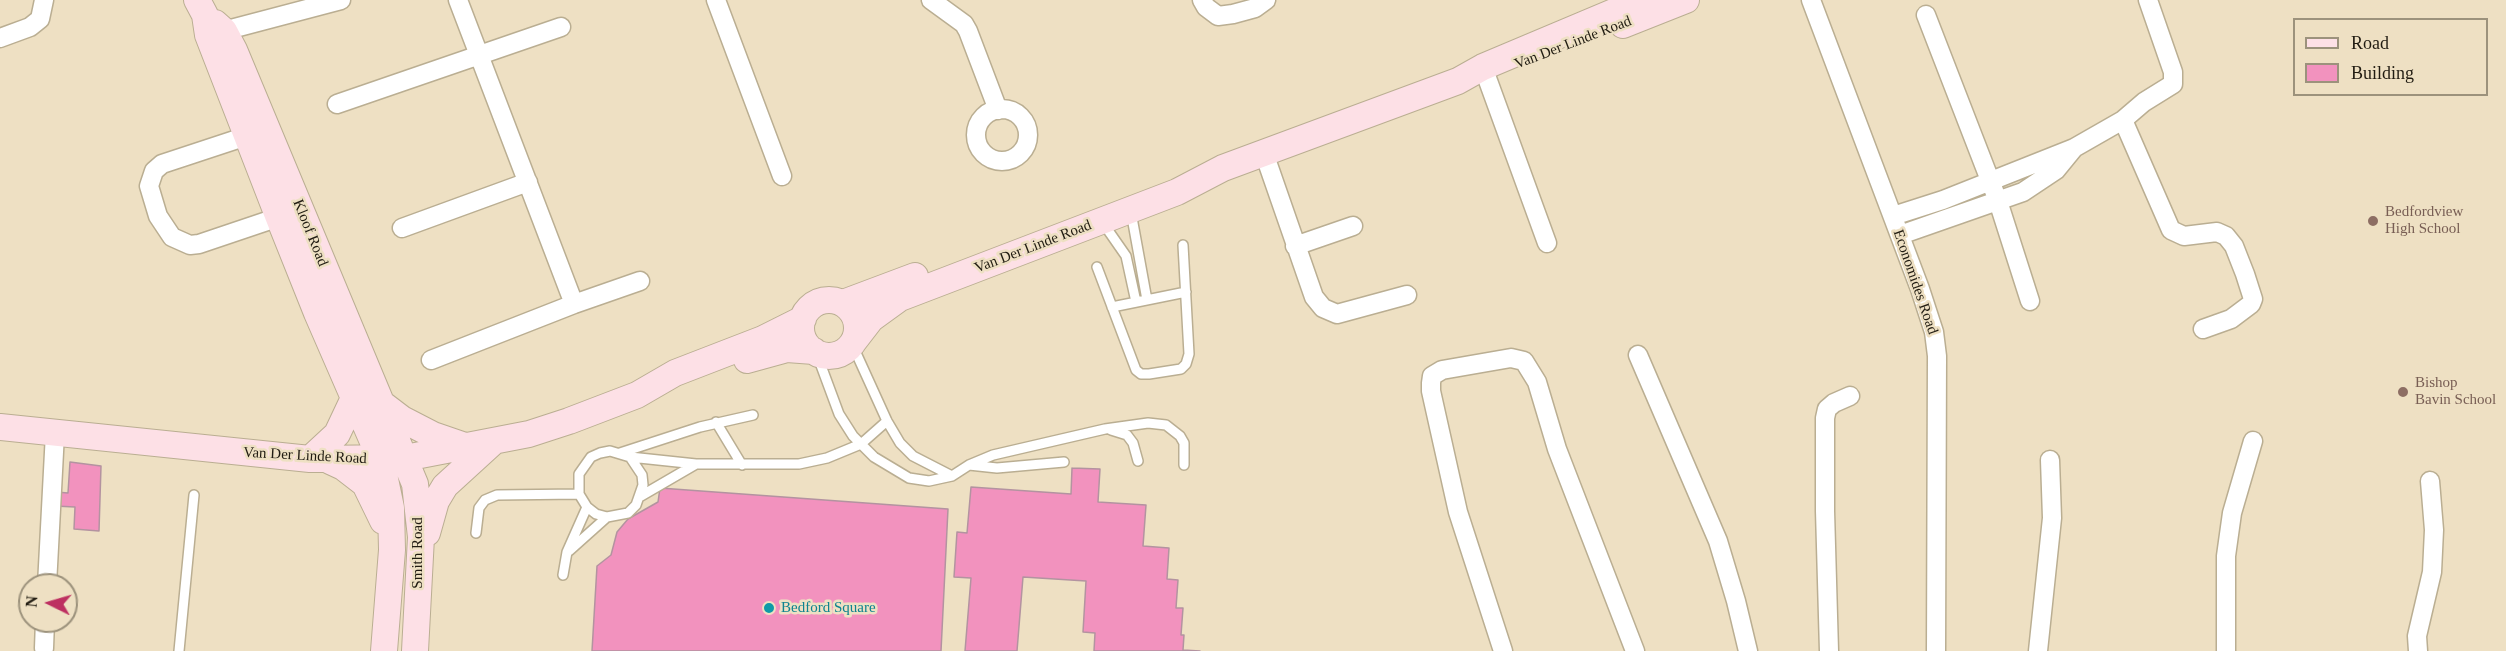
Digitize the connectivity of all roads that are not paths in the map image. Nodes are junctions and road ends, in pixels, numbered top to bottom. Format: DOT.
graph roads {
  1 [pos="44,0"];
  2 [pos="341,0"];
  3 [pos="458,0"];
  4 [pos="716,0"];
  5 [pos="931,0"];
  6 [pos="1202,0"];
  7 [pos="1266,0"];
  8 [pos="1642,0"];
  9 [pos="1686,0"];
  10 [pos="1811,0"];
  11 [pos="2148,0"];
  12 [pos="1926,15"];
  13 [pos="209,20"];
  14 [pos="561,27"];
  15 [pos="0,38"];
  16 [pos="479,55"];
  17 [pos="1485,72"];
  18 [pos="338,104"];
  19 [pos="998,110"];
  20 [pos="2123,120"];
  21 [pos="258,133"];
  22 [pos="2074,148"];
  23 [pos="1264,153"];
  24 [pos="1223,168"];
  25 [pos="782,176"];
  26 [pos="528,182"];
  27 [pos="1991,182"];
  28 [pos="1998,201"];
  29 [pos="1130,210"];
  30 [pos="290,214"];
  31 [pos="1893,216"];
  32 [pos="1101,221"];
  33 [pos="1353,226"];
  34 [pos="402,228"];
  35 [pos="1900,235"];
  36 [pos="1547,243"];
  37 [pos="1183,245"];
  38 [pos="1295,246"];
  39 [pos="1097,267"];
  40 [pos="640,281"];
  41 [pos="1186,292"];
  42 [pos="1407,295"];
  43 [pos="1147,300"];
  44 [pos="2030,301"];
  45 [pos="1136,302"];
  46 [pos="843,303"];
  47 [pos="574,304"];
  48 [pos="1112,307"];
  49 [pos="803,319"];
  50 [pos="2203,330"];
  51 [pos="853,343"];
  52 [pos="815,352"];
  53 [pos="1638,355"];
  54 [pos="431,360"];
  55 [pos="638,395"];
  56 [pos="1850,396"];
  57 [pos="354,398"];
  58 [pos="381,403"];
  59 [pos="753,415"];
  60 [pos="887,421"];
  61 [pos="716,422"];
  62 [pos="0,427"];
  63 [pos="1106,429"];
  64 [pos="55,433"];
  65 [pos="2253,441"];
  66 [pos="493,442"];
  67 [pos="861,444"];
  68 [pos="468,447"];
  69 [pos="625,455"];
  70 [pos="393,459"];
  71 [pos="319,460"];
  72 [pos="2050,460"];
  73 [pos="1138,461"];
  74 [pos="1064,462"];
  75 [pos="696,464"];
  76 [pos="742,465"];
  77 [pos="969,465"];
  78 [pos="1184,465"];
  79 [pos="952,476"];
  80 [pos="2430,481"];
  81 [pos="579,494"];
  82 [pos="194,495"];
  83 [pos="641,496"];
  84 [pos="587,507"];
  85 [pos="607,517"];
  86 [pos="476,533"];
  87 [pos="392,550"];
  88 [pos="567,552"];
  89 [pos="48,573"];
  90 [pos="563,575"];
  91 [pos="420,577"];
  92 [pos="45,633"];
  93 [pos="44,648"];
  94 [pos="179,651"];
  95 [pos="384,651"];
  96 [pos="415,651"];
  97 [pos="1503,651"];
  98 [pos="1635,651"];
  99 [pos="1748,651"];
  100 [pos="1829,651"];
  101 [pos="1936,651"];
  102 [pos="2038,651"];
  103 [pos="2226,651"];
  104 [pos="2418,651"];
  1 -- 15 [label="street"];
  2 -- 13 [label="street"];
  3 -- 16 [label="street"];
  4 -- 25 [label="street"];
  5 -- 19 [label="street"];
  6 -- 7 [label="street"];
  8 -- 17 [label="main road, Van Der Linde Road"];
  9 -- 17 [label="main road, Van Der Linde Road"];
  10 -- 31 [label="street, Economides Road"];
  11 -- 20 [label="street"];
  12 -- 27 [label="street"];
  13 -- 21 [label="main road, Kloof Road"];
  14 -- 16 [label="street"];
  16 -- 18 [label="street"];
  16 -- 26 [label="street"];
  17 -- 23 [label="main road, Van Der Linde Road"];
  17 -- 36 [label="street"];
  20 -- 22 [label="street"];
  20 -- 50 [label="street"];
  21 -- 30 [label="main road, Kloof Road"];
  21 -- 30 [label="street"];
  22 -- 27 [label="street"];
  22 -- 28 [label="street"];
  23 -- 24 [label="main road, Van Der Linde Road"];
  23 -- 38 [label="street"];
  24 -- 29 [label="main road, Van Der Linde Road"];
  24 -- 46 [label="main road, Van Der Linde Road"];
  26 -- 34 [label="street"];
  26 -- 47 [label="street"];
  27 -- 28 [label="street"];
  27 -- 31 [label="street"];
  28 -- 35 [label="street"];
  28 -- 44 [label="street"];
  29 -- 32 [label="main road, Van Der Linde Road"];
  29 -- 43 [label="lane"];
  30 -- 57 [label="main road, Kloof Road"];
  30 -- 58 [label="main road, Kloof Road"];
  31 -- 35 [label="street, Economides Road"];
  32 -- 45 [label="lane"];
  32 -- 51 [label="main road, Van Der Linde Road"];
  33 -- 38 [label="street"];
  35 -- 101 [label="street, Economides Road"];
  37 -- 41 [label="lane"];
  38 -- 42 [label="street"];
  39 -- 48 [label="lane"];
  40 -- 47 [label="street"];
  41 -- 43 [label="lane"];
  41 -- 48 [label="lane"];
  43 -- 45 [label="lane"];
  45 -- 48 [label="lane"];
  46 -- 49 [label="main road"];
  46 -- 51 [label="main road"];
  47 -- 54 [label="street"];
  49 -- 52 [label="main road"];
  49 -- 55 [label="main road, Van Der Linde Road"];
  51 -- 52 [label="main road"];
  51 -- 60 [label="lane"];
  52 -- 55 [label="main road, Van Der Linde Road"];
  52 -- 67 [label="lane"];
  53 -- 99 [label="street"];
  55 -- 66 [label="main road, Van Der Linde Road"];
  56 -- 100 [label="street"];
  57 -- 70 [label="main road, Kloof Road"];
  57 -- 71 [label="main road"];
  58 -- 68 [label="main road"];
  58 -- 70 [label="main road, Kloof Road"];
  59 -- 61 [label="lane"];
  60 -- 67 [label="lane"];
  60 -- 79 [label="lane"];
  61 -- 69 [label="lane"];
  61 -- 76 [label="lane"];
  62 -- 64 [label="main road, Van Der Linde Road"];
  63 -- 73 [label="lane"];
  63 -- 77 [label="lane"];
  63 -- 78 [label="lane"];
  64 -- 71 [label="main road, Van Der Linde Road"];
  64 -- 89 [label="street"];
  65 -- 103 [label="street"];
  66 -- 68 [label="main road, Van Der Linde Road"];
  66 -- 91 [label="main road"];
  67 -- 76 [label="lane"];
  67 -- 79 [label="lane"];
  68 -- 70 [label="main road, Van Der Linde Road"];
  69 -- 75 [label="lane"];
  69 -- 81 [label="lane"];
  69 -- 83 [label="lane"];
  70 -- 71 [label="main road, Van Der Linde Road"];
  70 -- 87 [label="main road, Smith Road"];
  70 -- 91 [label="main road, Smith Road"];
  71 -- 87 [label="main road"];
  72 -- 102 [label="street"];
  74 -- 77 [label="lane"];
  75 -- 76 [label="lane"];
  75 -- 83 [label="lane"];
  77 -- 79 [label="lane"];
  80 -- 104 [label="street"];
  81 -- 84 [label="lane"];
  81 -- 86 [label="lane"];
  82 -- 94 [label="lane"];
  83 -- 85 [label="lane"];
  84 -- 85 [label="lane"];
  84 -- 88 [label="lane"];
  85 -- 88 [label="lane"];
  87 -- 95 [label="main road, Smith Road"];
  88 -- 90 [label="lane"];
  91 -- 96 [label="main road, Smith Road"];
  92 -- 93 [label="street"];
  97 -- 98 [label="street"];
}
